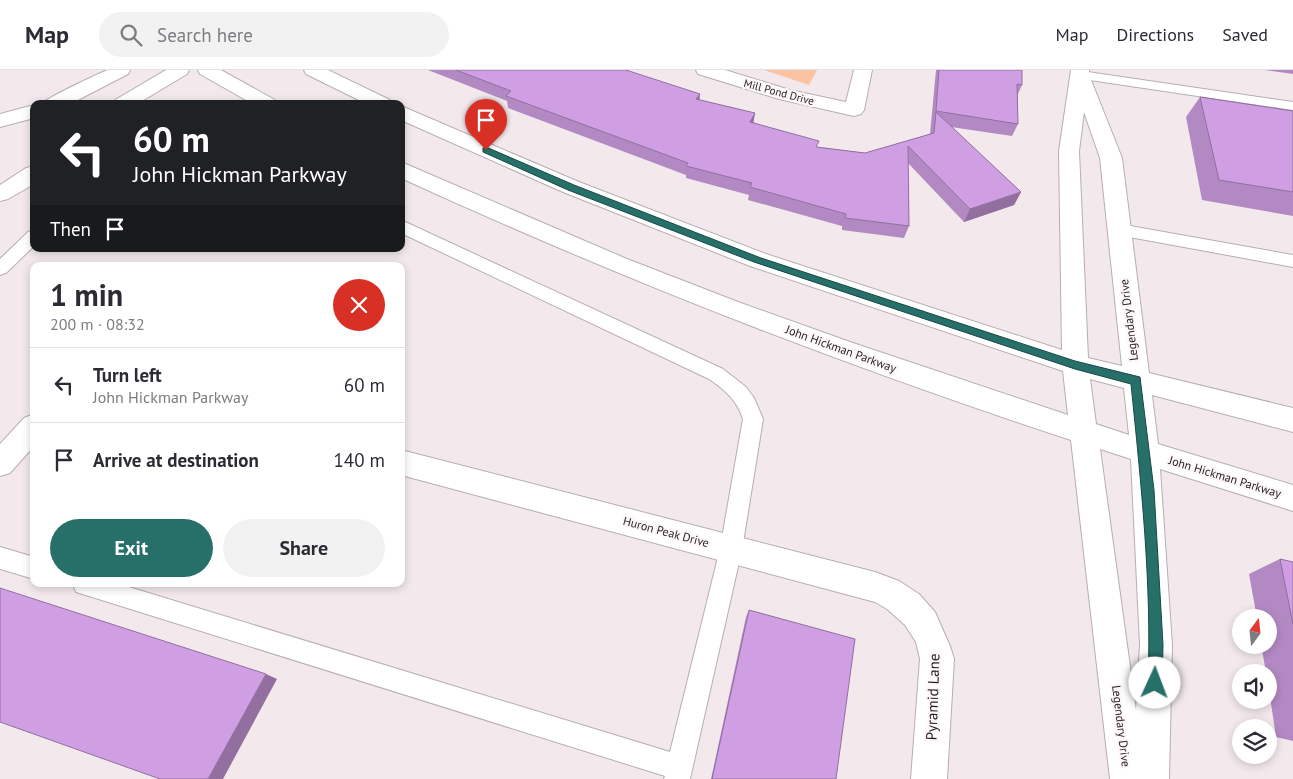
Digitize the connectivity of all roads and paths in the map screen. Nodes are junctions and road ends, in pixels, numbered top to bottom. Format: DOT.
graph roads {
  1 [pos="121,70"];
  2 [pos="180,70"];
  3 [pos="207,70"];
  4 [pos="313,70"];
  5 [pos="705,70"];
  6 [pos="863,70"];
  7 [pos="1080,73"];
  8 [pos="61,100"];
  9 [pos="129,100"];
  10 [pos="261,100"];
  11 [pos="375,100"];
  12 [pos="1293,106"];
  13 [pos="30,112"];
  14 [pos="405,114"];
  15 [pos="0,122"];
  16 [pos="30,125"];
  17 [pos="405,171"];
  18 [pos="30,176"];
  19 [pos="0,194"];
  20 [pos="405,228"];
  21 [pos="1119,230"];
  22 [pos="30,240"];
  23 [pos="1293,261"];
  24 [pos="0,269"];
  25 [pos="1075,365"];
  26 [pos="1136,381"];
  27 [pos="1293,420"];
  28 [pos="30,430"];
  29 [pos="1083,432"];
  30 [pos="1145,452"];
  31 [pos="405,463"];
  32 [pos="0,464"];
  33 [pos="1293,498"];
  34 [pos="731,549"];
  35 [pos="0,558"];
  36 [pos="30,567"];
  37 [pos="93,587"];
  38 [pos="922,619"];
  39 [pos="679,774"];
  40 [pos="930,779"];
  41 [pos="1128,779"];
  42 [pos="1152,779"];
  1 -- 8 [label="street"];
  2 -- 9 [label="street"];
  3 -- 10 [label="street"];
  4 -- 11 [label="street"];
  5 -- 6 [label="street, Mill Pond Drive"];
  7 -- 12 [label="lane"];
  7 -- 21 [label="street, Legendary Drive"];
  7 -- 25 [label="street, Legendary Drive"];
  13 -- 15 [label="street"];
  14 -- 25 [label="street"];
  15 -- 16 [label="street"];
  17 -- 29 [label="street, John Hickman Parkway"];
  18 -- 19 [label="street"];
  20 -- 34 [label="lane"];
  21 -- 23 [label="lane"];
  21 -- 26 [label="street, Legendary Drive"];
  22 -- 24 [label="lane"];
  25 -- 26 [label="street"];
  25 -- 29 [label="street, Legendary Drive"];
  26 -- 27 [label="street"];
  26 -- 30 [label="street, Legendary Drive"];
  28 -- 32 [label="street"];
  29 -- 30 [label="street, John Hickman Parkway"];
  29 -- 41 [label="street, Legendary Drive"];
  30 -- 33 [label="street, John Hickman Parkway"];
  30 -- 42 [label="street, Legendary Drive"];
  31 -- 34 [label="street, Huron Peak Drive"];
  34 -- 38 [label="street, Huron Peak Drive"];
  34 -- 39 [label="lane"];
  35 -- 36 [label="lane"];
  37 -- 39 [label="lane"];
  38 -- 40 [label="street, Pyramid Lane"];
}
